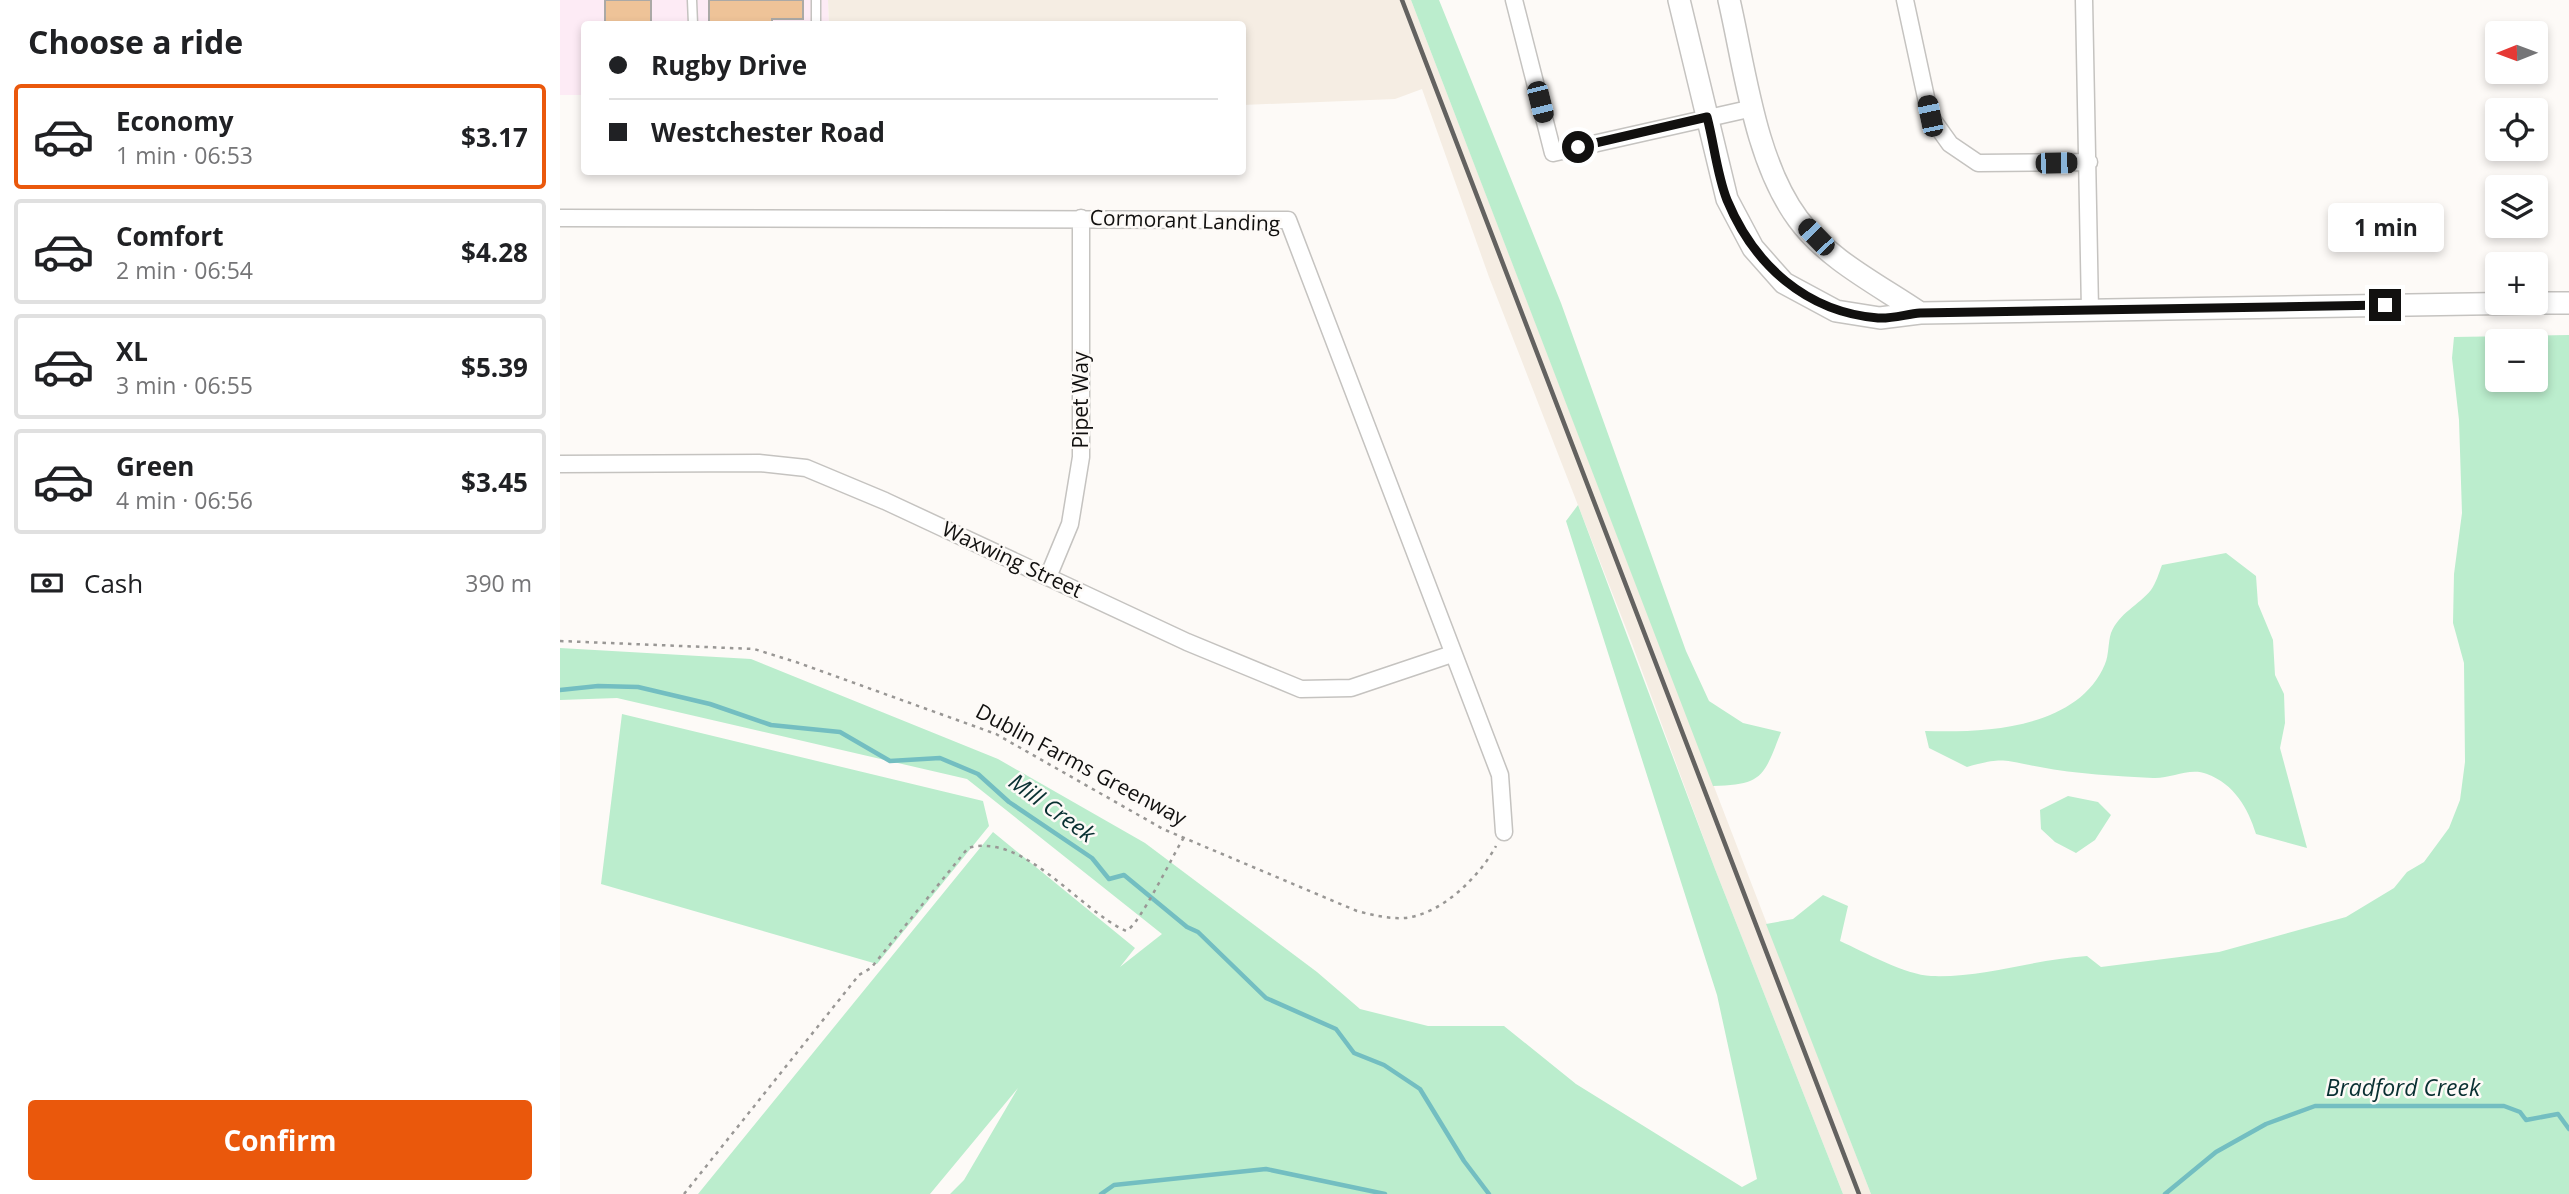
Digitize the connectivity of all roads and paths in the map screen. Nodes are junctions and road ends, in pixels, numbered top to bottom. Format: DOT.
graph roads {
  1 [pos="692,0"];
  2 [pos="816,0"];
  3 [pos="1514,0"];
  4 [pos="1679,0"];
  5 [pos="1729,0"];
  6 [pos="1905,0"];
  7 [pos="2084,0"];
  8 [pos="693,21"];
  9 [pos="816,21"];
  10 [pos="1753,108"];
  11 [pos="1707,117"];
  12 [pos="2089,163"];
  13 [pos="560,218"];
  14 [pos="1081,218"];
  15 [pos="2548,303"];
  16 [pos="2569,303"];
  17 [pos="2485,304"];
  18 [pos="2090,310"];
  19 [pos="1920,313"];
  20 [pos="560,464"];
  21 [pos="1048,577"];
  22 [pos="560,641"];
  23 [pos="1452,654"];
  24 [pos="1504,832"];
  25 [pos="1184,837"];
  26 [pos="684,1194"];
  1 -- 8 [label="lane"];
  2 -- 9 [label="lane"];
  3 -- 11 [label="street"];
  4 -- 11 [label="street"];
  5 -- 10 [label="street"];
  6 -- 12 [label="street"];
  7 -- 12 [label="street"];
  10 -- 11 [label="street"];
  10 -- 19 [label="street"];
  11 -- 19 [label="street"];
  12 -- 18 [label="street"];
  13 -- 14 [label="street, Cormorant Landing"];
  14 -- 21 [label="street, Pipet Way"];
  14 -- 23 [label="street, Cormorant Landing"];
  15 -- 16 [label="street"];
  17 -- 18 [label="street"];
  18 -- 19 [label="street"];
  20 -- 21 [label="street, Waxwing Street"];
  21 -- 23 [label="street, Waxwing Street"];
  22 -- 25 [label="path, Dublin Farms Greenway"];
  23 -- 24 [label="street, Cormorant Landing"];
  24 -- 25 [label="path, Dublin Farms Greenway"];
  25 -- 26 [label="path"];
}
